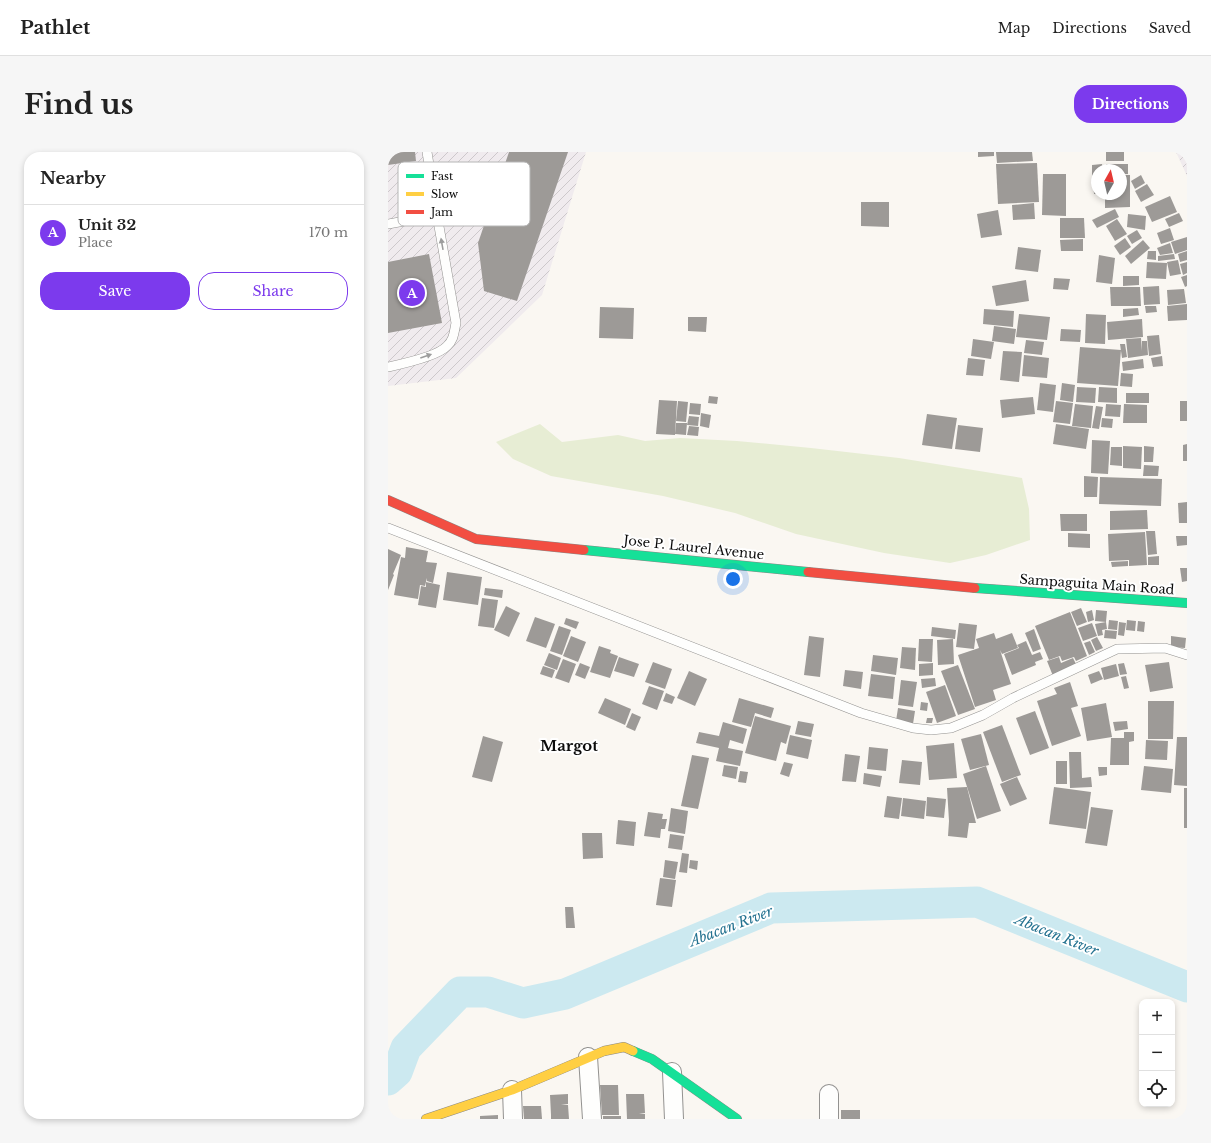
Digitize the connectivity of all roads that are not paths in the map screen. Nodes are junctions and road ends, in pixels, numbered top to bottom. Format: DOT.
graph roads {
  1 [pos="427,152"];
  2 [pos="429,162"];
  3 [pos="398,222"];
  4 [pos="388,224"];
  5 [pos="439,226"];
  6 [pos="388,367"];
  7 [pos="388,500"];
  8 [pos="388,528"];
  9 [pos="1006,591"];
  10 [pos="1187,604"];
  11 [pos="1187,655"];
  12 [pos="588,1057"];
  13 [pos="672,1072"];
  14 [pos="512,1090"];
  15 [pos="829,1094"];
  16 [pos="444,1116"];
  17 [pos="426,1119"];
  18 [pos="513,1119"];
  19 [pos="592,1119"];
  20 [pos="674,1119"];
  21 [pos="737,1119"];
  22 [pos="829,1119"];
  1 -- 2 [label="lane"];
  3 -- 4 [label="lane"];
  6 -- 5 [label="lane, one-way"];
  7 -- 9 [label="street, Jose P. Laurel Avenue"];
  8 -- 11 [label="lane"];
  9 -- 10 [label="street, Sampaguita Main Road"];
  12 -- 13 [label="street"];
  12 -- 14 [label="street"];
  12 -- 19 [label="street"];
  13 -- 20 [label="street"];
  13 -- 21 [label="street"];
  14 -- 16 [label="street"];
  14 -- 18 [label="street"];
  15 -- 22 [label="street"];
  16 -- 17 [label="street"];
}
